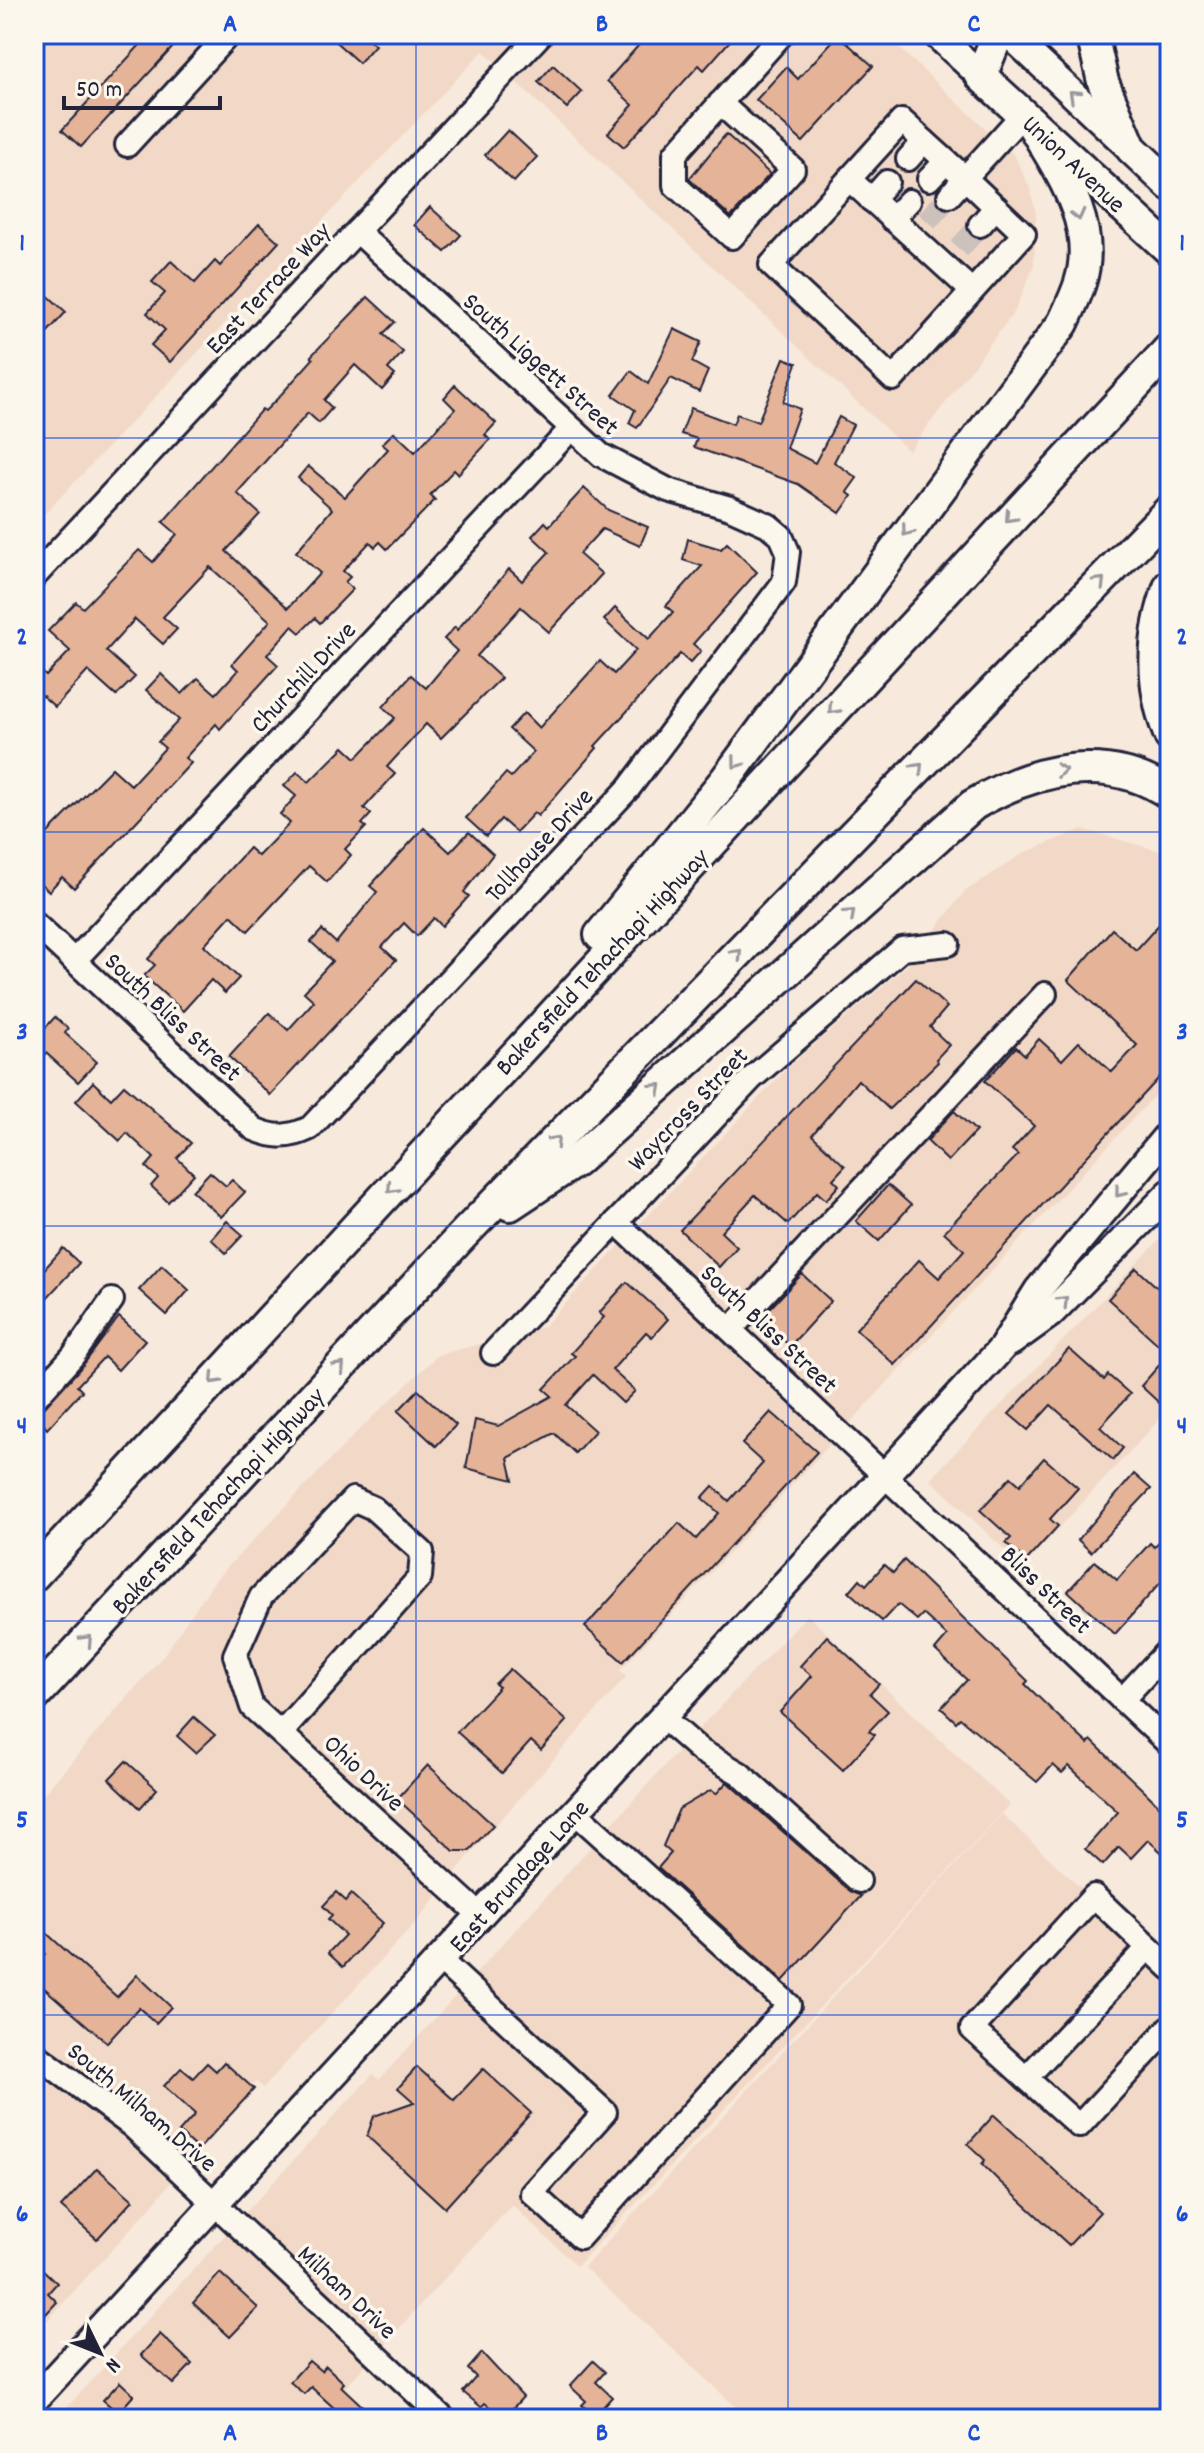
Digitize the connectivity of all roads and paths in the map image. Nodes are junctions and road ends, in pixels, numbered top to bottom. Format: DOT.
graph roads {
  1 [pos="229,34"];
  2 [pos="541,34"];
  3 [pos="782,34"];
  4 [pos="936,34"];
  5 [pos="998,34"];
  6 [pos="1009,34"];
  7 [pos="1092,34"];
  8 [pos="981,76"];
  9 [pos="720,103"];
  10 [pos="1026,118"];
  11 [pos="924,141"];
  12 [pos="127,145"];
  13 [pos="1131,148"];
  14 [pos="908,159"];
  15 [pos="946,161"];
  16 [pos="965,178"];
  17 [pos="849,179"];
  18 [pos="929,179"];
  19 [pos="887,182"];
  20 [pos="1170,185"];
  21 [pos="949,196"];
  22 [pos="871,200"];
  23 [pos="909,201"];
  24 [pos="996,207"];
  25 [pos="892,219"];
  26 [pos="980,225"];
  27 [pos="357,231"];
  28 [pos="959,249"];
  29 [pos="1170,250"];
  30 [pos="944,266"];
  31 [pos="972,291"];
  32 [pos="1170,324"];
  33 [pos="1170,348"];
  34 [pos="570,430"];
  35 [pos="1062,460"];
  36 [pos="1170,510"];
  37 [pos="788,552"];
  38 [pos="34,577"];
  39 [pos="1170,585"];
  40 [pos="1170,736"];
  41 [pos="1170,794"];
  42 [pos="34,923"];
  43 [pos="948,944"];
  44 [pos="74,961"];
  45 [pos="1045,994"];
  46 [pos="1170,1132"];
  47 [pos="283,1137"];
  48 [pos="427,1150"];
  49 [pos="1170,1193"];
  50 [pos="616,1222"];
  51 [pos="462,1236"];
  52 [pos="112,1300"];
  53 [pos="731,1329"];
  54 [pos="1002,1348"];
  55 [pos="493,1353"];
  56 [pos="34,1399"];
  57 [pos="885,1474"];
  58 [pos="34,1575"];
  59 [pos="1170,1648"];
  60 [pos="34,1697"];
  61 [pos="1122,1700"];
  62 [pos="662,1717"];
  63 [pos="281,1733"];
  64 [pos="1170,1745"];
  65 [pos="575,1812"];
  66 [pos="859,1881"];
  67 [pos="480,1915"];
  68 [pos="1148,1948"];
  69 [pos="440,1960"];
  70 [pos="1170,1968"];
  71 [pos="1170,2027"];
  72 [pos="34,2053"];
  73 [pos="1026,2078"];
  74 [pos="214,2204"];
  75 [pos="34,2400"];
  76 [pos="444,2419"];
  1 -- 12 [label="street"];
  2 -- 27 [label="street, East Terrace Way"];
  3 -- 9 [label="street"];
  4 -- 8 [label="main road"];
  5 -- 8 [label="highway"];
  13 -- 6 [label="main road, Union Avenue, one-way"];
  7 -- 13 [label="highway"];
  8 -- 10 [label="highway, Union Avenue"];
  9 -- 9 [label="street"];
  10 -- 16 [label="street"];
  10 -- 29 [label="highway, Union Avenue"];
  10 -- 48 [label="highway, one-way"];
  11 -- 14 [label="street"];
  11 -- 15 [label="street"];
  11 -- 17 [label="street"];
  13 -- 20 [label="highway, Union Avenue"];
  15 -- 16 [label="street"];
  15 -- 18 [label="street"];
  16 -- 21 [label="street"];
  16 -- 24 [label="street"];
  17 -- 22 [label="street"];
  17 -- 31 [label="street"];
  19 -- 22 [label="street"];
  22 -- 25 [label="street"];
  23 -- 25 [label="street"];
  24 -- 26 [label="street"];
  24 -- 31 [label="street"];
  25 -- 30 [label="street"];
  27 -- 34 [label="street, South Liggett Street"];
  27 -- 38 [label="street, East Terrace Way"];
  28 -- 30 [label="street"];
  30 -- 31 [label="street"];
  32 -- 35 [label="highway"];
  33 -- 35 [label="highway, Bakersfield Tehachapi Highway"];
  34 -- 37 [label="street, South Liggett Street"];
  34 -- 44 [label="street, Churchill Drive"];
  35 -- 48 [label="highway, Bakersfield Tehachapi Highway, one-way"];
  51 -- 36 [label="highway, Bakersfield Tehachapi Highway, one-way"];
  37 -- 47 [label="street, Tollhouse Drive"];
  39 -- 40 [label="highway"];
  51 -- 41 [label="highway, one-way"];
  42 -- 44 [label="street, South Bliss Street"];
  43 -- 50 [label="street, Waycross Street"];
  44 -- 47 [label="street, South Bliss Street"];
  45 -- 53 [label="street"];
  46 -- 54 [label="main road, East Brundage Lane, one-way"];
  48 -- 58 [label="highway, Bakersfield Tehachapi Highway, one-way"];
  54 -- 49 [label="main road, East Brundage Lane, one-way"];
  50 -- 53 [label="street, South Bliss Street"];
  50 -- 55 [label="street, Waycross Street"];
  60 -- 51 [label="highway, Bakersfield Tehachapi Highway, one-way"];
  52 -- 56 [label="street"];
  53 -- 57 [label="street, South Bliss Street"];
  54 -- 57 [label="main road, East Brundage Lane"];
  57 -- 61 [label="street, Bliss Street"];
  57 -- 62 [label="main road, East Brundage Lane"];
  59 -- 61 [label="street"];
  61 -- 64 [label="street, Bliss Street"];
  62 -- 65 [label="main road, East Brundage Lane"];
  62 -- 66 [label="street"];
  63 -- 63 [label="street, Ohio Drive"];
  63 -- 67 [label="street, Ohio Drive"];
  65 -- 67 [label="main road, East Brundage Lane"];
  65 -- 69 [label="street"];
  67 -- 69 [label="main road, East Brundage Lane"];
  68 -- 70 [label="street"];
  68 -- 73 [label="street"];
  68 -- 73 [label="street"];
  69 -- 74 [label="main road, East Brundage Lane"];
  71 -- 73 [label="street"];
  72 -- 74 [label="street, South Milham Drive"];
  74 -- 75 [label="main road, East Brundage Lane"];
  74 -- 76 [label="street, Milham Drive"];
}
